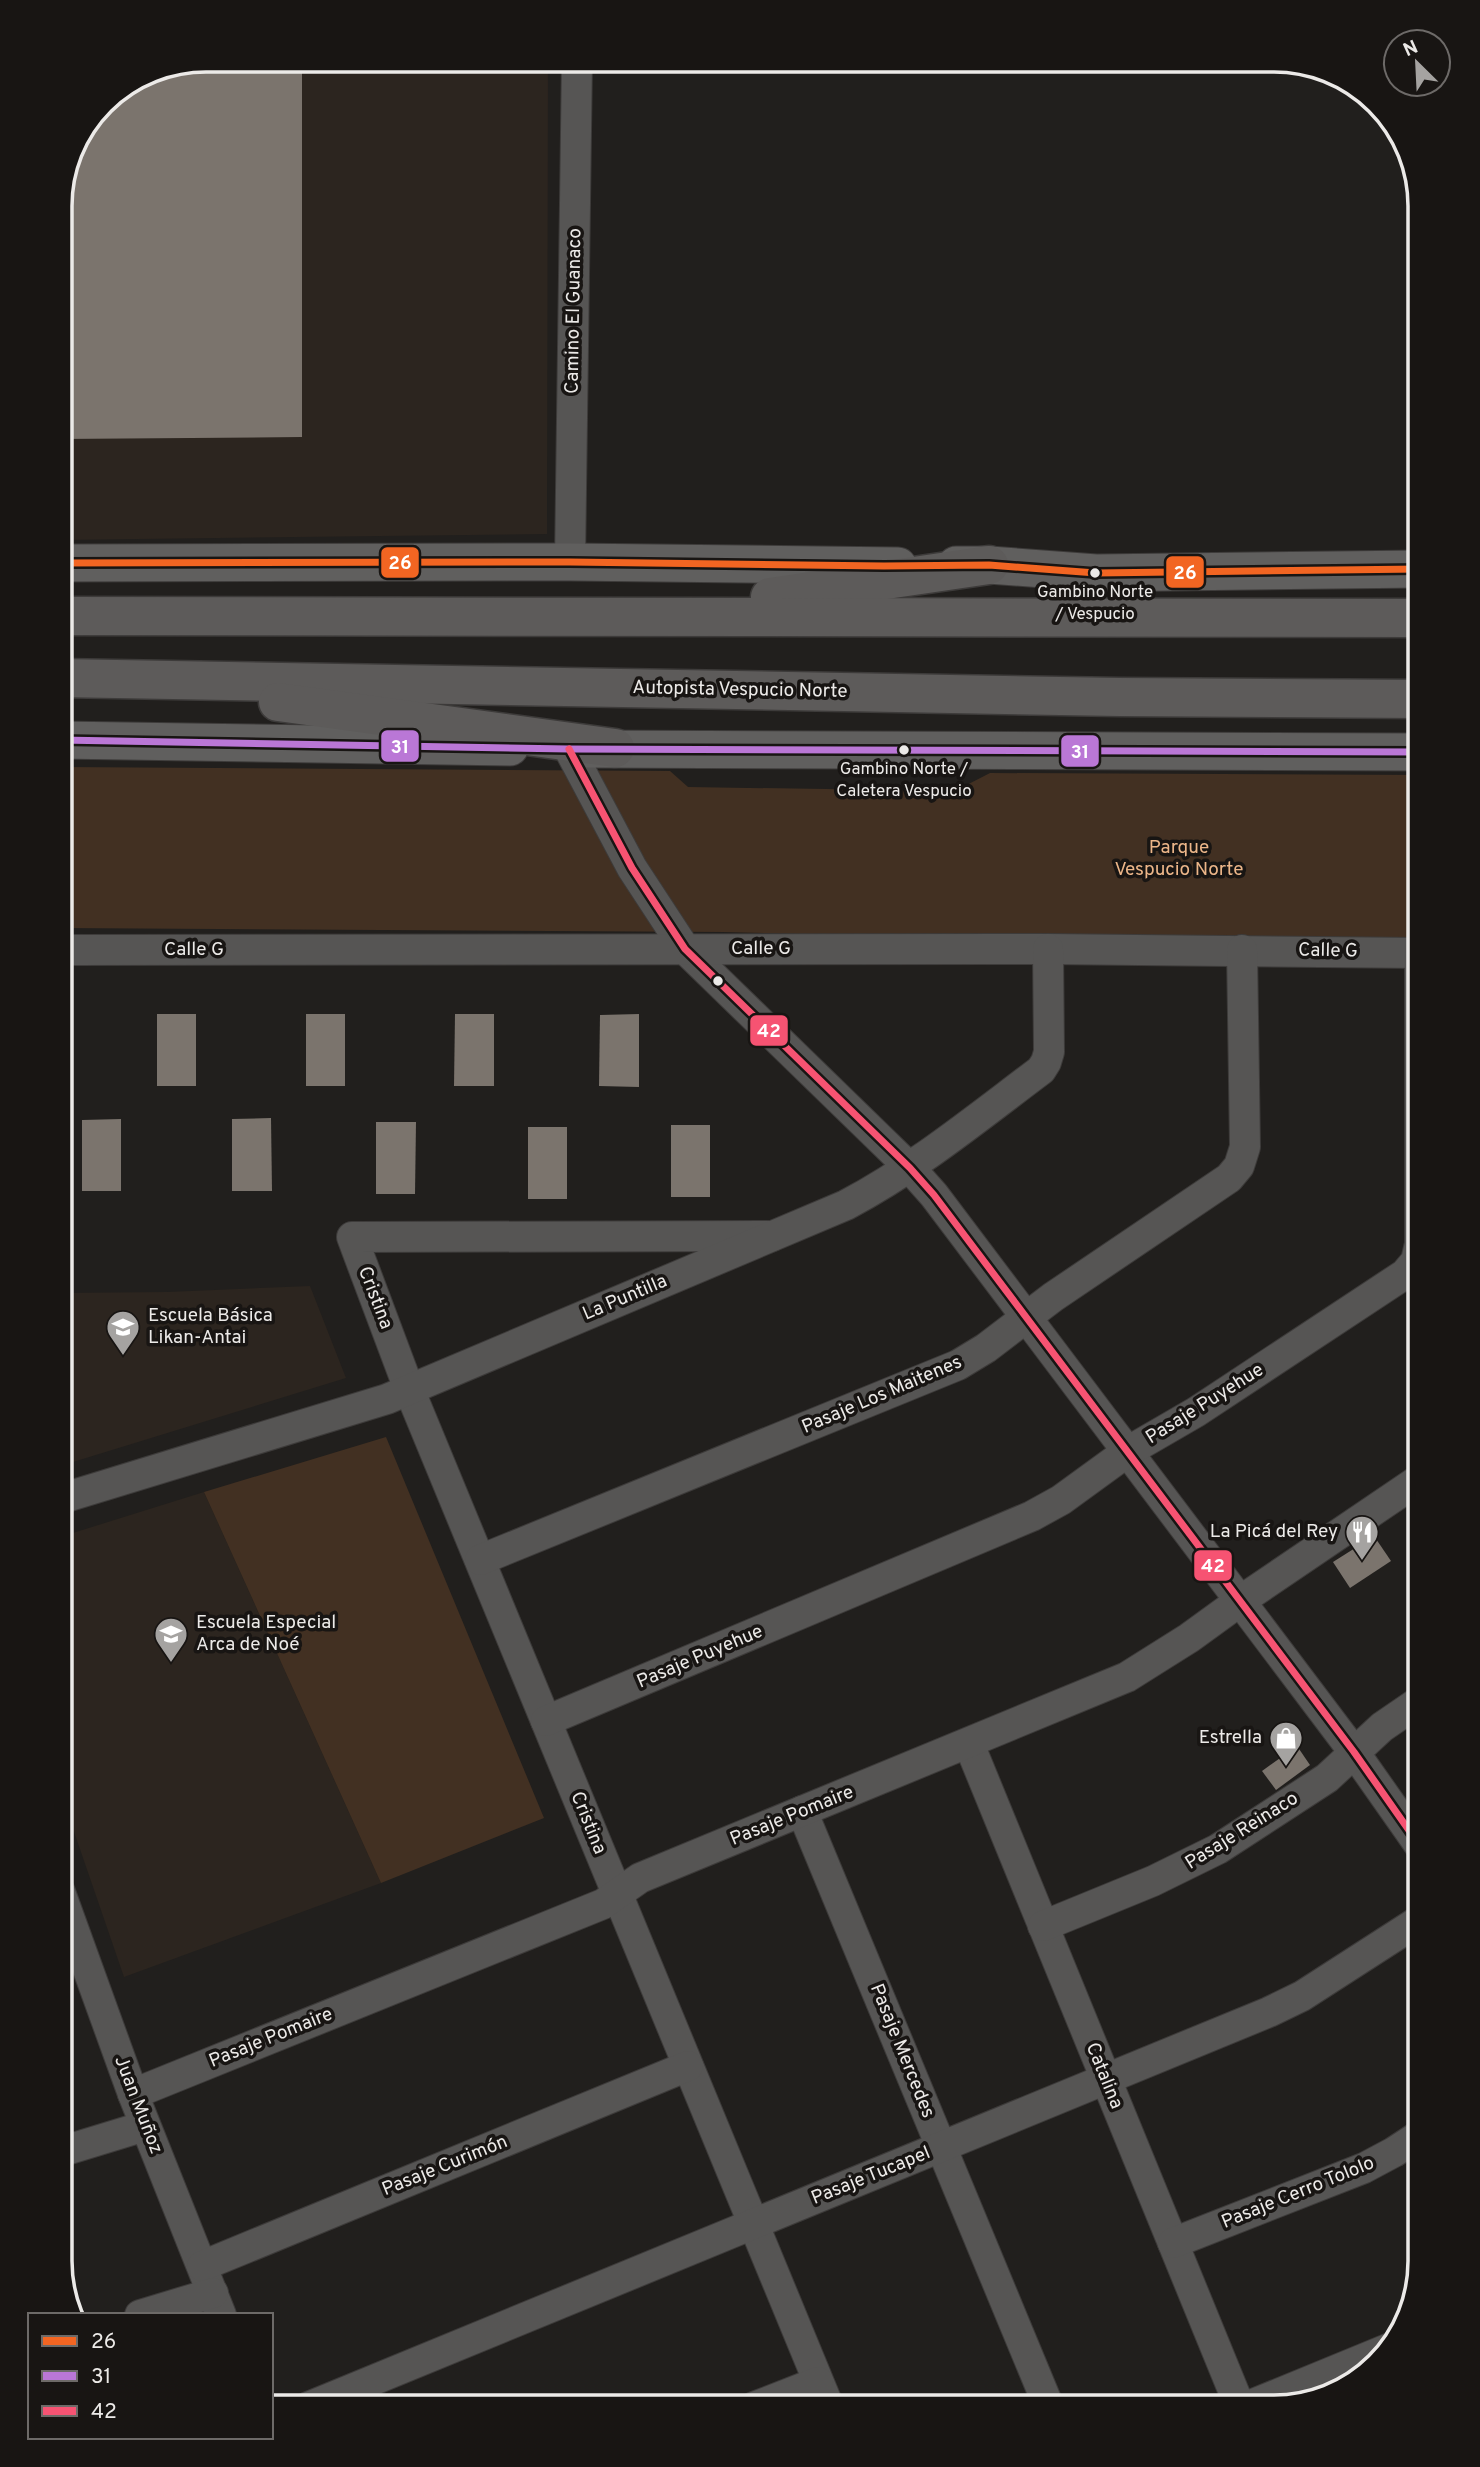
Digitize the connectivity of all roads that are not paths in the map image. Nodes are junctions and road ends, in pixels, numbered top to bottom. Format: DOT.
graph roads {
  1 [pos="578,72"];
  2 [pos="570,562"];
  3 [pos="72,563"];
  4 [pos="989,565"];
  5 [pos="1408,569"];
  6 [pos="636,615"];
  7 [pos="72,616"];
  8 [pos="1408,618"];
  9 [pos="72,678"];
  10 [pos="107,678"];
  11 [pos="1408,699"];
  12 [pos="72,740"];
  13 [pos="615,748"];
  14 [pos="569,749"];
  15 [pos="1408,752"];
  16 [pos="685,949"];
  17 [pos="1048,949"];
  18 [pos="72,950"];
  19 [pos="1242,950"];
  20 [pos="1408,953"];
  21 [pos="910,1168"];
  22 [pos="772,1236"];
  23 [pos="1408,1270"];
  24 [pos="1026,1317"];
  25 [pos="409,1389"];
  26 [pos="1127,1452"];
  27 [pos="1408,1487"];
  28 [pos="72,1495"];
  29 [pos="480,1560"];
  30 [pos="1240,1601"];
  31 [pos="1408,1709"];
  32 [pos="546,1721"];
  33 [pos="969,1744"];
  34 [pos="1354,1752"];
  35 [pos="802,1811"];
  36 [pos="1408,1829"];
  37 [pos="617,1894"];
  38 [pos="1043,1926"];
  39 [pos="1408,1928"];
  40 [pos="72,1944"];
  41 [pos="688,2066"];
  42 [pos="1106,2080"];
  43 [pos="133,2094"];
  44 [pos="145,2126"];
  45 [pos="1408,2142"];
  46 [pos="942,2147"];
  47 [pos="72,2148"];
  48 [pos="754,2225"];
  49 [pos="1173,2243"];
  50 [pos="202,2266"];
  51 [pos="217,2304"];
  52 [pos="154,2313"];
  53 [pos="1368,2357"];
  54 [pos="337,2395"];
  55 [pos="824,2395"];
  56 [pos="1044,2395"];
  57 [pos="1235,2395"];
  58 [pos="1275,2395"];
  1 -- 2 [label="street, Camino El Guanaco"];
  2 -- 3 [label="main road"];
  2 -- 4 [label="main road"];
  4 -- 5 [label="main road"];
  4 -- 6 [label="highway"];
  6 -- 7 [label="highway"];
  6 -- 8 [label="highway"];
  9 -- 10 [label="highway, Autopista Vespucio Norte"];
  10 -- 11 [label="highway, Autopista Vespucio Norte"];
  10 -- 13 [label="highway"];
  12 -- 14 [label="main road"];
  13 -- 14 [label="main road"];
  13 -- 15 [label="main road"];
  14 -- 16 [label="street"];
  16 -- 17 [label="street, Calle G"];
  16 -- 18 [label="street, Calle G"];
  16 -- 21 [label="street"];
  17 -- 19 [label="street, Calle G"];
  17 -- 21 [label="street, La Puntilla"];
  19 -- 20 [label="street, Calle G"];
  19 -- 24 [label="street, Pasaje Los Maitenes"];
  21 -- 22 [label="street, La Puntilla"];
  21 -- 24 [label="street"];
  22 -- 25 [label="street, La Puntilla"];
  22 -- 25 [label="street, Cristina"];
  23 -- 26 [label="street, Pasaje Puyehue"];
  24 -- 26 [label="street"];
  24 -- 29 [label="street, Pasaje Los Maitenes"];
  25 -- 28 [label="street, La Puntilla"];
  25 -- 29 [label="street, Cristina"];
  26 -- 30 [label="street"];
  26 -- 32 [label="street, Pasaje Puyehue"];
  27 -- 30 [label="street, Pasaje Pomaire"];
  29 -- 32 [label="street, Cristina"];
  30 -- 33 [label="street, Pasaje Pomaire"];
  30 -- 34 [label="street"];
  31 -- 34 [label="street, Pasaje Reinaco"];
  32 -- 37 [label="street, Cristina"];
  33 -- 35 [label="street, Pasaje Pomaire"];
  33 -- 38 [label="street, Catalina"];
  34 -- 36 [label="street"];
  34 -- 38 [label="street, Pasaje Reinaco"];
  35 -- 37 [label="street, Pasaje Pomaire"];
  35 -- 46 [label="street, Pasaje Mercedes"];
  37 -- 41 [label="street, Cristina"];
  37 -- 43 [label="street, Pasaje Pomaire"];
  38 -- 42 [label="street, Catalina"];
  39 -- 42 [label="street, Pasaje Tucapel"];
  40 -- 43 [label="street, Juan Muñoz"];
  41 -- 48 [label="street, Cristina"];
  41 -- 50 [label="street, Pasaje Curimón"];
  42 -- 46 [label="street, Pasaje Tucapel"];
  42 -- 49 [label="street, Catalina"];
  43 -- 44 [label="street, Juan Muñoz"];
  44 -- 47 [label="street"];
  44 -- 50 [label="street, Juan Muñoz"];
  45 -- 49 [label="street, Pasaje Cerro Tololo"];
  46 -- 48 [label="street, Pasaje Tucapel"];
  46 -- 56 [label="street, Pasaje Mercedes"];
  48 -- 54 [label="street, Pasaje Tucapel"];
  48 -- 55 [label="street, Cristina"];
  49 -- 57 [label="street, Catalina"];
  50 -- 51 [label="street, Juan Muñoz"];
  51 -- 52 [label="street"];
  53 -- 58 [label="street"];
}
